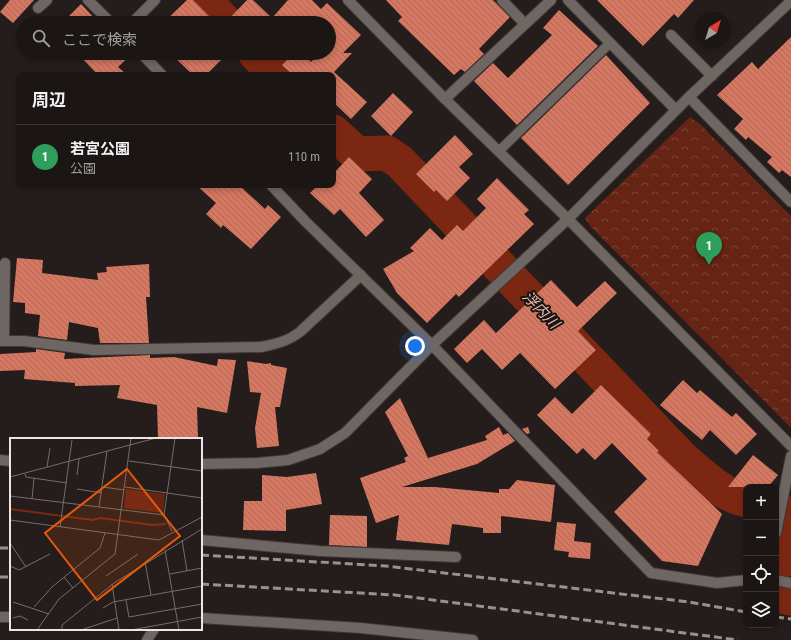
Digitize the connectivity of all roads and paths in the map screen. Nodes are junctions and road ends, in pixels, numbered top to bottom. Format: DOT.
graph roads {
  1 [pos="46,0"];
  2 [pos="88,0"];
  3 [pos="155,0"];
  4 [pos="348,0"];
  5 [pos="502,0"];
  6 [pos="551,0"];
  7 [pos="568,0"];
  8 [pos="791,1"];
  9 [pos="38,8"];
  10 [pos="104,16"];
  11 [pos="139,16"];
  12 [pos="525,24"];
  13 [pos="671,35"];
  14 [pos="610,43"];
  15 [pos="147,60"];
  16 [pos="159,72"];
  17 [pos="712,76"];
  18 [pos="689,97"];
  19 [pos="445,100"];
  20 [pos="676,110"];
  21 [pos="499,152"];
  22 [pos="274,188"];
  23 [pos="791,202"];
  24 [pos="568,219"];
  25 [pos="5,263"];
  26 [pos="361,275"];
  27 [pos="2,341"];
  28 [pos="432,345"];
  29 [pos="791,446"];
  30 [pos="791,456"];
  31 [pos="0,460"];
  32 [pos="10,461"];
  33 [pos="202,464"];
  34 [pos="779,520"];
  35 [pos="202,540"];
  36 [pos="456,557"];
  37 [pos="743,580"];
  38 [pos="779,581"];
  39 [pos="791,583"];
  40 [pos="202,618"];
  41 [pos="153,630"];
  42 [pos="147,640"];
  43 [pos="468,640"];
  1 -- 9 [label="street"];
  2 -- 10 [label="street"];
  3 -- 11 [label="street"];
  4 -- 19 [label="street"];
  5 -- 12 [label="street"];
  6 -- 12 [label="street"];
  7 -- 14 [label="street"];
  8 -- 17 [label="street"];
  12 -- 19 [label="street"];
  13 -- 17 [label="street"];
  14 -- 20 [label="street"];
  14 -- 21 [label="lane"];
  15 -- 16 [label="street"];
  17 -- 18 [label="street"];
  18 -- 20 [label="street"];
  18 -- 23 [label="street"];
  19 -- 21 [label="street"];
  20 -- 24 [label="street"];
  21 -- 24 [label="street"];
  22 -- 26 [label="street"];
  24 -- 28 [label="street"];
  24 -- 29 [label="street"];
  25 -- 27 [label="street"];
  26 -- 27 [label="street"];
  26 -- 28 [label="street"];
  28 -- 33 [label="street"];
  28 -- 37 [label="street"];
  30 -- 34 [label="street"];
  31 -- 32 [label="street"];
  35 -- 36 [label="street"];
  38 -- 39 [label="street"];
  40 -- 43 [label="street"];
  41 -- 42 [label="street"];
}
